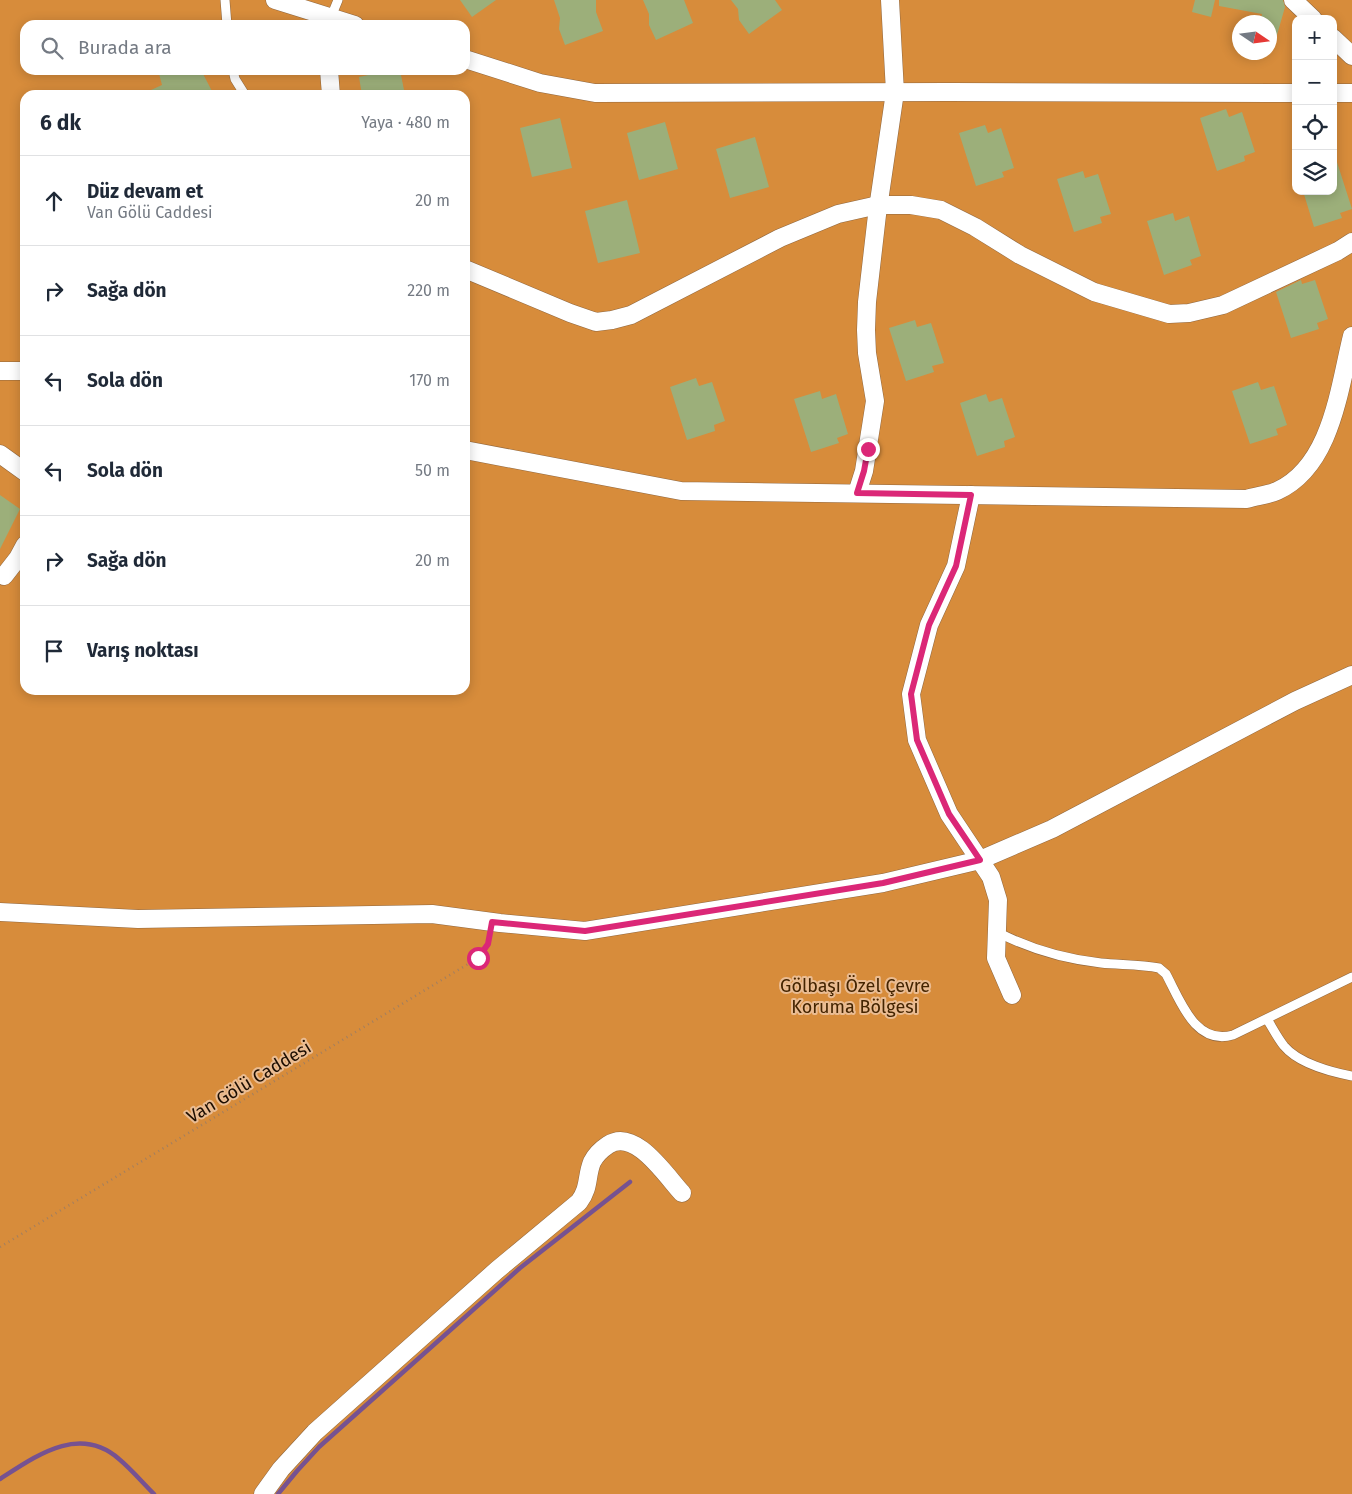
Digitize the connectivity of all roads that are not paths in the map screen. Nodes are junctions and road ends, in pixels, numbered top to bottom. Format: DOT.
graph roads {
  1 [pos="225,0"];
  2 [pos="275,0"];
  3 [pos="338,0"];
  4 [pos="890,0"];
  5 [pos="1293,0"];
  6 [pos="1309,15"];
  7 [pos="227,20"];
  8 [pos="327,20"];
  9 [pos="330,20"];
  10 [pos="1337,42"];
  11 [pos="1352,56"];
  12 [pos="470,61"];
  13 [pos="234,75"];
  14 [pos="329,75"];
  15 [pos="242,90"];
  16 [pos="331,90"];
  17 [pos="895,92"];
  18 [pos="1292,93"];
  19 [pos="1337,93"];
  20 [pos="1352,93"];
  21 [pos="878,205"];
  22 [pos="1352,242"];
  23 [pos="470,271"];
  24 [pos="1352,336"];
  25 [pos="0,371"];
  26 [pos="20,371"];
  27 [pos="470,451"];
  28 [pos="0,454"];
  29 [pos="20,468"];
  30 [pos="857,493"];
  31 [pos="971,495"];
  32 [pos="20,554"];
  33 [pos="4,576"];
  34 [pos="1352,675"];
  35 [pos="980,860"];
  36 [pos="0,912"];
  37 [pos="997,932"];
  38 [pos="1352,977"];
  39 [pos="1012,995"];
  40 [pos="1267,1018"];
  41 [pos="1352,1076"];
  42 [pos="682,1194"];
  43 [pos="263,1494"];
  1 -- 7 [label="lane"];
  2 -- 8 [label="street"];
  3 -- 9 [label="lane"];
  4 -- 17 [label="street"];
  5 -- 6 [label="street"];
  10 -- 11 [label="street"];
  12 -- 17 [label="street"];
  13 -- 15 [label="lane"];
  14 -- 16 [label="street"];
  17 -- 18 [label="street"];
  17 -- 21 [label="street"];
  19 -- 20 [label="street"];
  21 -- 22 [label="street"];
  21 -- 23 [label="street"];
  21 -- 30 [label="street"];
  24 -- 31 [label="street"];
  25 -- 26 [label="street"];
  27 -- 30 [label="street"];
  28 -- 29 [label="street"];
  30 -- 31 [label="street"];
  31 -- 35 [label="street"];
  32 -- 33 [label="street"];
  34 -- 35 [label="street"];
  35 -- 36 [label="street"];
  35 -- 37 [label="street"];
  37 -- 39 [label="street"];
  37 -- 40 [label="lane"];
  38 -- 40 [label="lane"];
  40 -- 41 [label="lane"];
  42 -- 43 [label="street"];
}
